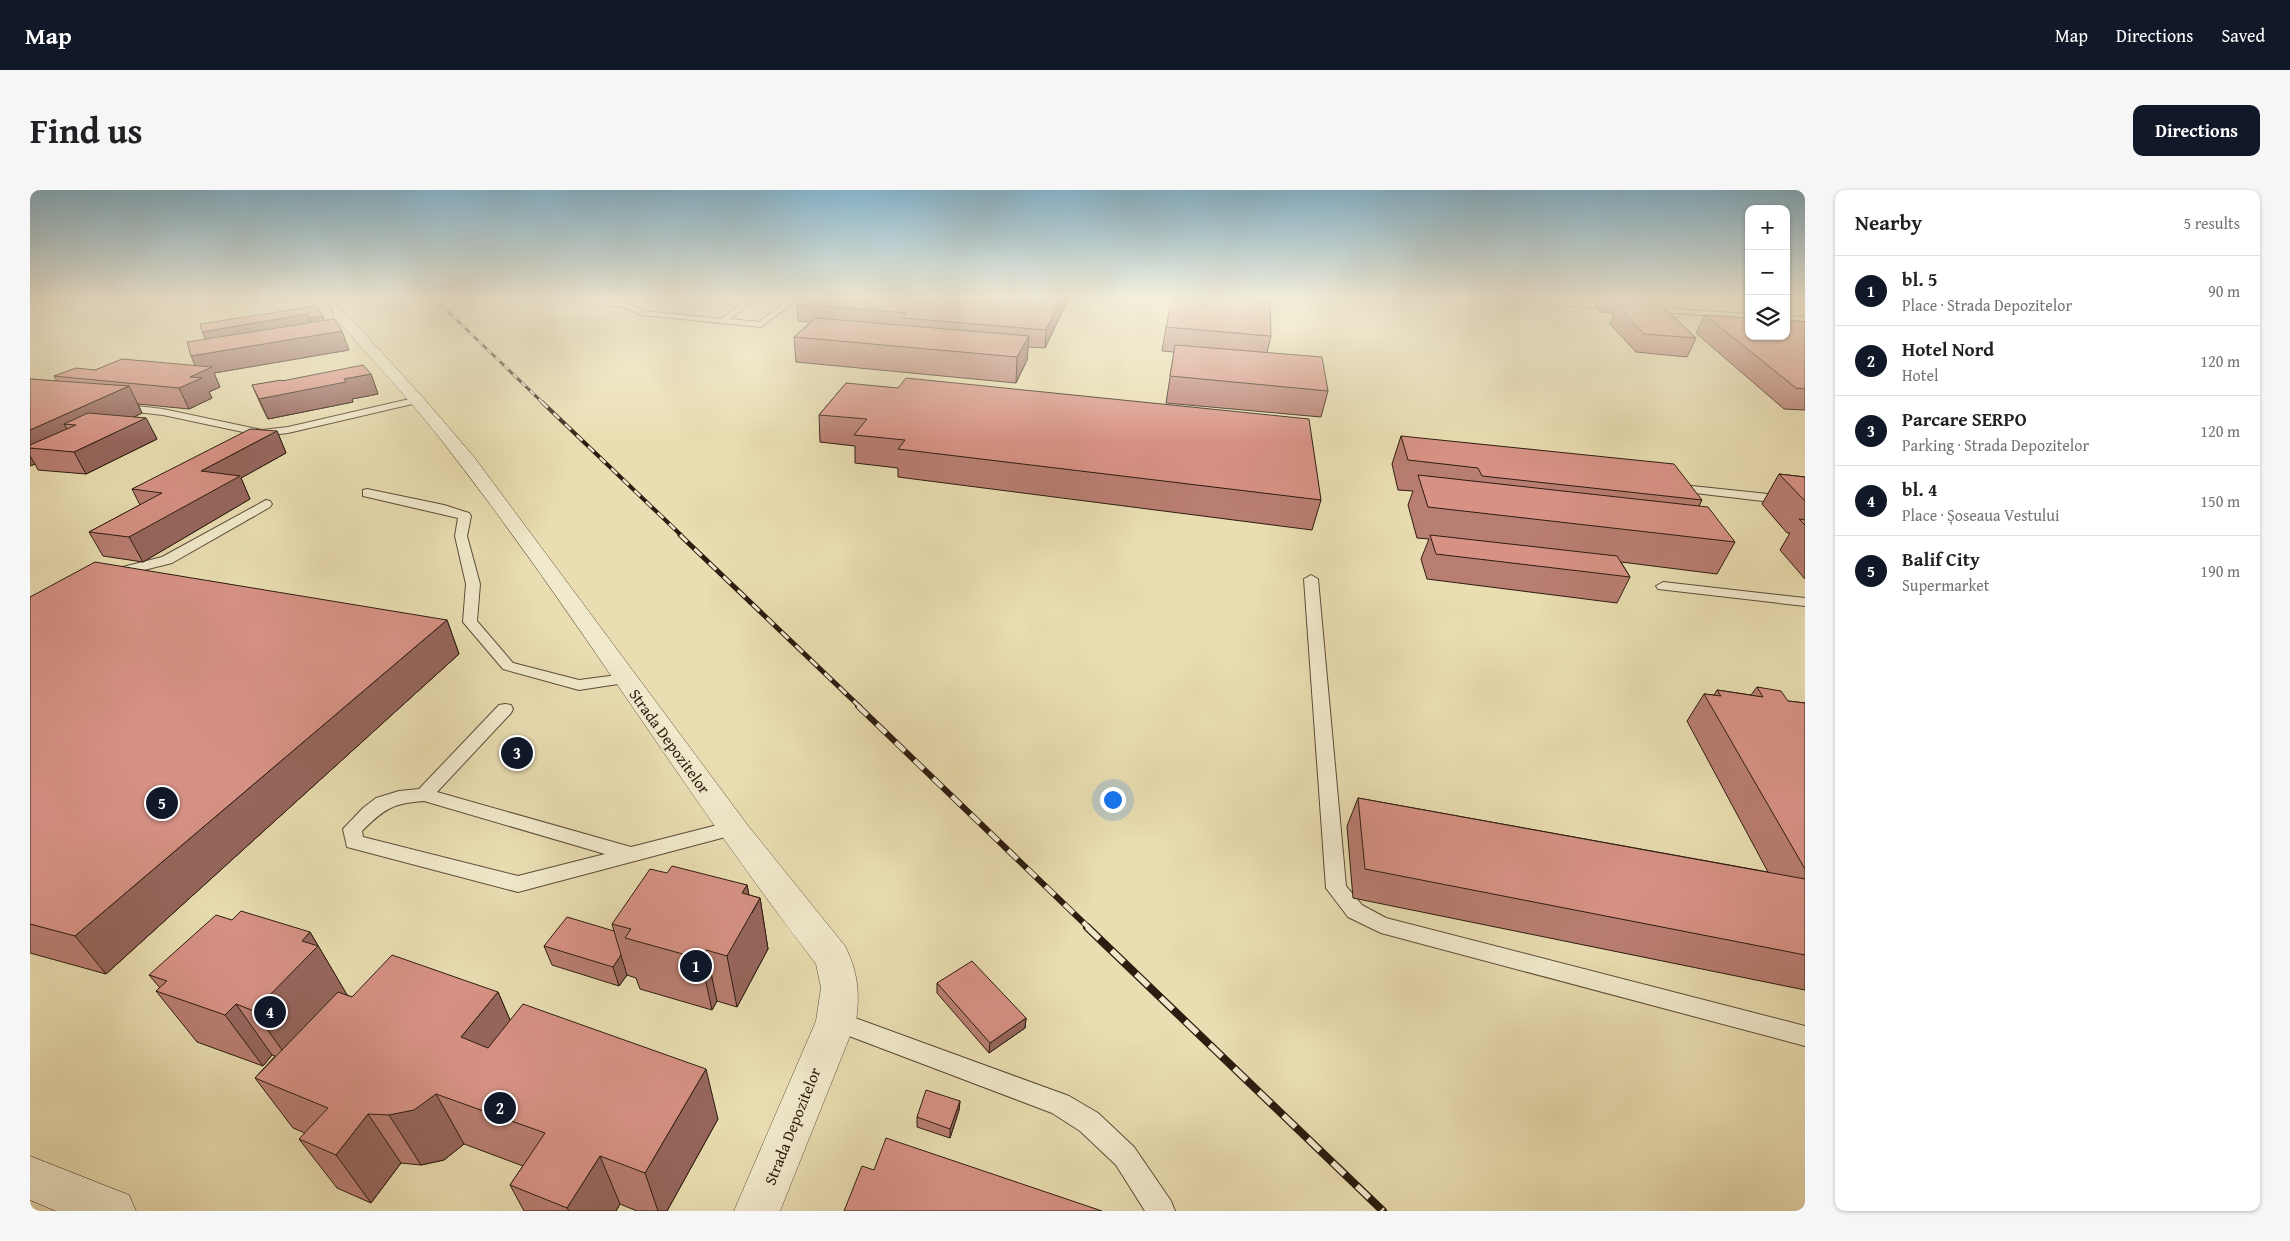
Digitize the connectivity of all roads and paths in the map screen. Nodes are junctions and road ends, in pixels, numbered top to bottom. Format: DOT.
graph roads {
  1 [pos="370,347"];
  2 [pos="418,400"];
  3 [pos="105,406"];
  4 [pos="1657,486"];
  5 [pos="368,493"];
  6 [pos="1805,502"];
  7 [pos="266,504"];
  8 [pos="1311,579"];
  9 [pos="98,581"];
  10 [pos="1663,586"];
  11 [pos="1805,602"];
  12 [pos="625,679"];
  13 [pos="506,709"];
  14 [pos="424,795"];
  15 [pos="733,828"];
  16 [pos="631,854"];
  17 [pos="836,1021"];
  18 [pos="1805,1036"];
  19 [pos="30,1178"];
  20 [pos="113,1211"];
  21 [pos="757,1211"];
  22 [pos="1161,1211"];
  1 -- 2 [label="street, Strada Depozitelor"];
  2 -- 3 [label="lane"];
  2 -- 12 [label="street, Strada Depozitelor"];
  4 -- 6 [label="lane"];
  5 -- 12 [label="lane"];
  7 -- 9 [label="lane"];
  8 -- 18 [label="lane"];
  10 -- 11 [label="lane"];
  12 -- 15 [label="street, Strada Depozitelor"];
  13 -- 14 [label="lane"];
  14 -- 16 [label="lane"];
  14 -- 16 [label="lane"];
  15 -- 16 [label="lane"];
  15 -- 17 [label="street, Strada Depozitelor"];
  17 -- 21 [label="street, Strada Depozitelor"];
  17 -- 22 [label="lane"];
  19 -- 20 [label="street"];
}
